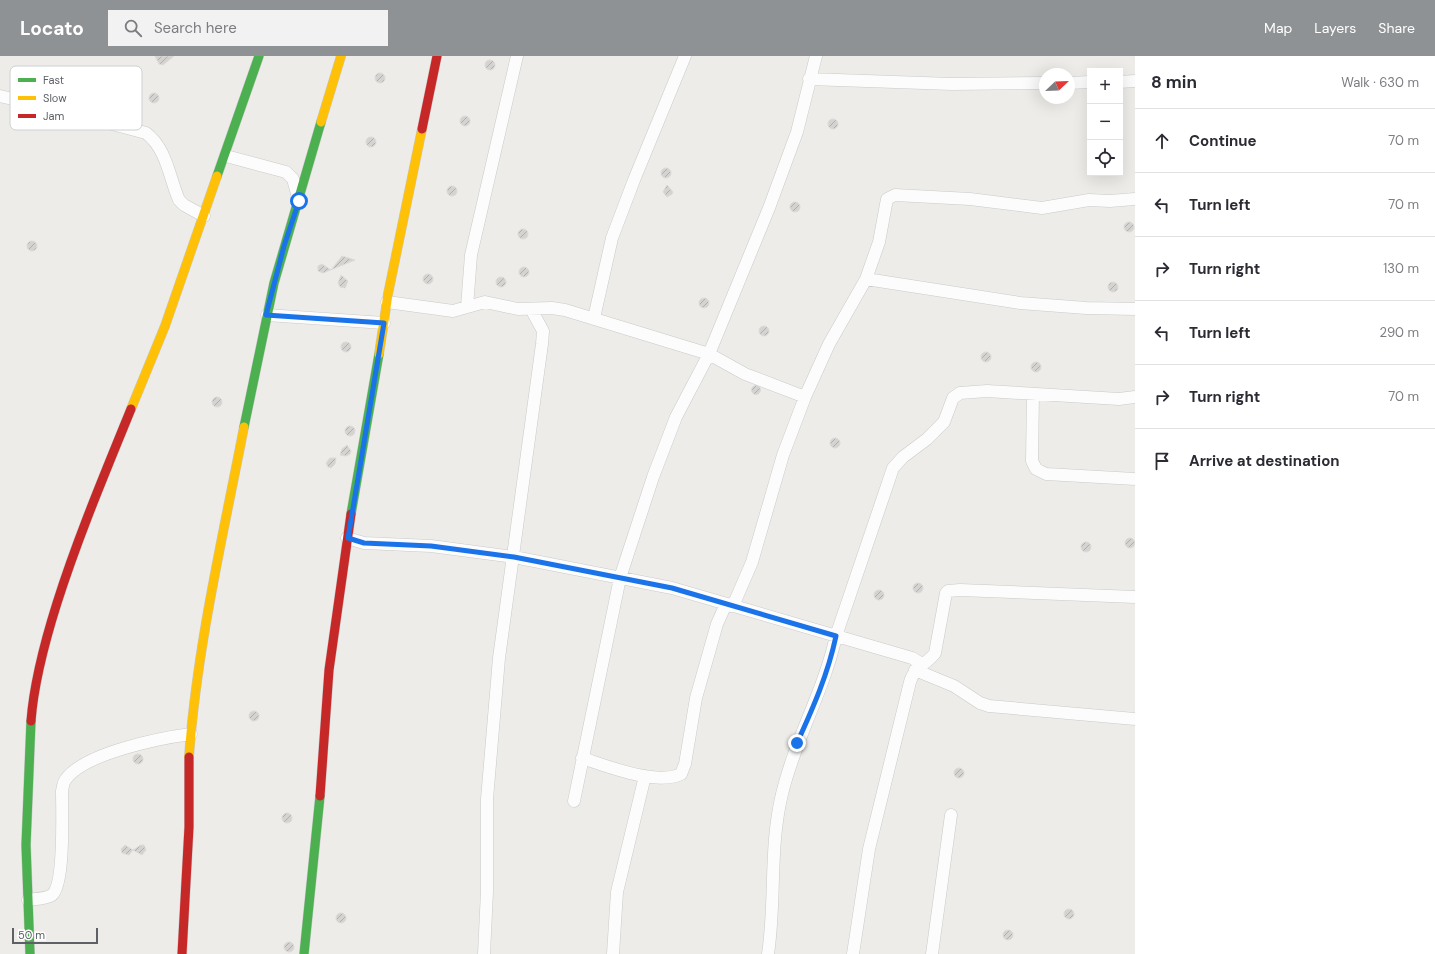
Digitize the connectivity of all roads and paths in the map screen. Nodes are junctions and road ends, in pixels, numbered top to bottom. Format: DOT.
graph roads {
  1 [pos="259,56"];
  2 [pos="341,56"];
  3 [pos="437,56"];
  4 [pos="517,56"];
  5 [pos="685,56"];
  6 [pos="816,56"];
  7 [pos="809,79"];
  8 [pos="1087,82"];
  9 [pos="1123,82"];
  10 [pos="1135,82"];
  11 [pos="1039,83"];
  12 [pos="1075,83"];
  13 [pos="0,96"];
  14 [pos="10,98"];
  15 [pos="135,130"];
  16 [pos="226,156"];
  17 [pos="1135,199"];
  18 [pos="299,201"];
  19 [pos="204,216"];
  20 [pos="866,279"];
  21 [pos="387,302"];
  22 [pos="467,307"];
  23 [pos="1135,308"];
  24 [pos="531,309"];
  25 [pos="266,315"];
  26 [pos="594,318"];
  27 [pos="384,323"];
  28 [pos="709,354"];
  29 [pos="1033,394"];
  30 [pos="805,397"];
  31 [pos="1135,397"];
  32 [pos="1135,479"];
  33 [pos="348,538"];
  34 [pos="514,557"];
  35 [pos="620,578"];
  36 [pos="1135,597"];
  37 [pos="728,605"];
  38 [pos="836,636"];
  39 [pos="918,667"];
  40 [pos="1135,720"];
  41 [pos="191,734"];
  42 [pos="582,758"];
  43 [pos="645,776"];
  44 [pos="574,801"];
  45 [pos="951,815"];
  46 [pos="28,900"];
  47 [pos="30,954"];
  48 [pos="182,954"];
  49 [pos="304,954"];
  50 [pos="484,954"];
  51 [pos="613,954"];
  52 [pos="768,954"];
  53 [pos="853,954"];
  54 [pos="932,954"];
  1 -- 16 [label="street"];
  2 -- 18 [label="street"];
  3 -- 21 [label="street"];
  4 -- 22 [label="street"];
  5 -- 26 [label="street"];
  6 -- 7 [label="street"];
  7 -- 11 [label="street"];
  7 -- 28 [label="street"];
  8 -- 12 [label="street"];
  9 -- 10 [label="street"];
  13 -- 14 [label="street"];
  15 -- 19 [label="street"];
  16 -- 18 [label="street"];
  16 -- 19 [label="street"];
  17 -- 20 [label="street"];
  18 -- 25 [label="street"];
  19 -- 46 [label="street"];
  20 -- 23 [label="street"];
  20 -- 30 [label="street"];
  21 -- 22 [label="street"];
  21 -- 27 [label="street"];
  22 -- 24 [label="street"];
  24 -- 26 [label="street"];
  24 -- 34 [label="street"];
  25 -- 27 [label="street"];
  25 -- 41 [label="street"];
  26 -- 28 [label="street"];
  27 -- 33 [label="street"];
  28 -- 30 [label="street"];
  28 -- 35 [label="street"];
  29 -- 31 [label="street"];
  29 -- 32 [label="street"];
  29 -- 38 [label="street"];
  30 -- 37 [label="street"];
  33 -- 34 [label="street"];
  33 -- 49 [label="street"];
  34 -- 35 [label="street"];
  34 -- 50 [label="street"];
  35 -- 37 [label="street"];
  35 -- 42 [label="street"];
  36 -- 39 [label="street"];
  37 -- 38 [label="street"];
  37 -- 43 [label="street"];
  38 -- 39 [label="street"];
  38 -- 52 [label="street"];
  39 -- 40 [label="street"];
  39 -- 53 [label="street"];
  41 -- 46 [label="street"];
  41 -- 48 [label="street"];
  42 -- 43 [label="street"];
  42 -- 44 [label="street"];
  43 -- 51 [label="street"];
  45 -- 54 [label="street"];
  46 -- 47 [label="street"];
}
